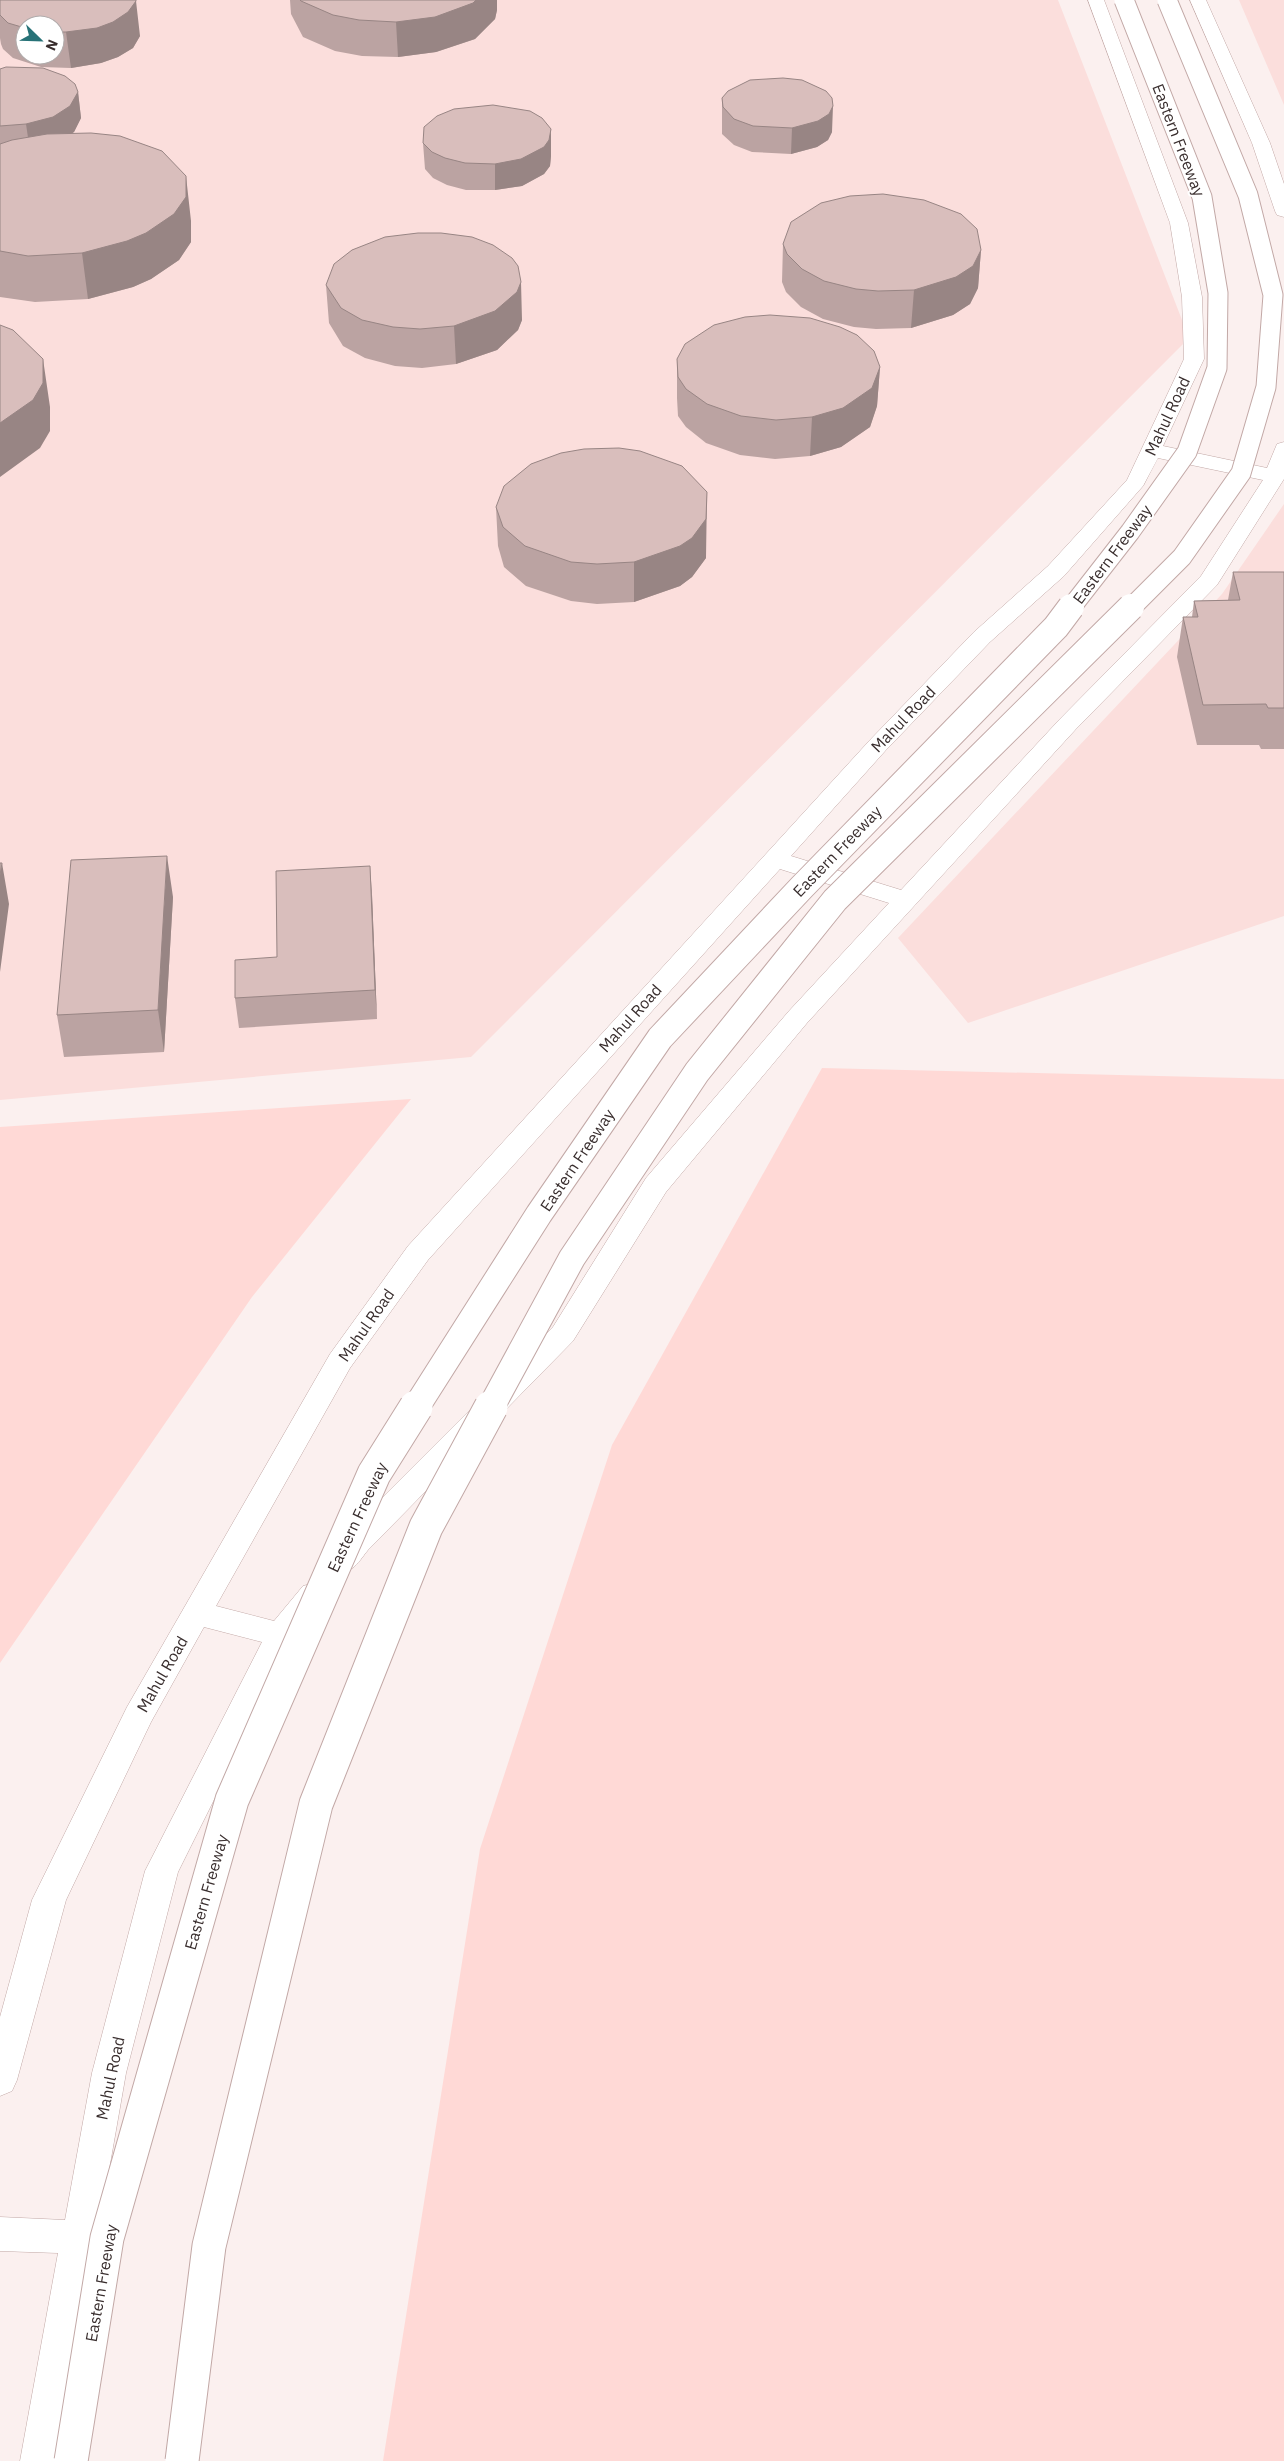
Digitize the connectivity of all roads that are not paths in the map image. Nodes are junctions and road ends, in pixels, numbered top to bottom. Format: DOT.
graph roads {
  1 [pos="1096,0"];
  2 [pos="1124,0"];
  3 [pos="1167,0"];
  4 [pos="1198,0"];
  5 [pos="1284,211"];
  6 [pos="1284,448"];
  7 [pos="1151,450"];
  8 [pos="1275,476"];
  9 [pos="775,859"];
  10 [pos="906,900"];
  11 [pos="197,1613"];
  12 [pos="281,1635"];
  13 [pos="0,2080"];
  14 [pos="0,2234"];
  15 [pos="79,2237"];
  16 [pos="39,2461"];
  17 [pos="71,2461"];
  18 [pos="182,2461"];
  1 -- 7 [label="main road, Mahul Road"];
  2 -- 17 [label="main road, Eastern Freeway, bridge"];
  3 -- 18 [label="main road, Eastern Freeway, bridge"];
  4 -- 5 [label="main road"];
  6 -- 8 [label="main road, Mahul Road"];
  7 -- 8 [label="main road"];
  7 -- 9 [label="main road, Mahul Road"];
  8 -- 10 [label="main road, Mahul Road"];
  9 -- 10 [label="main road"];
  9 -- 11 [label="main road, Mahul Road"];
  10 -- 12 [label="main road, Mahul Road"];
  11 -- 12 [label="main road"];
  11 -- 13 [label="main road, Mahul Road"];
  12 -- 15 [label="main road, Mahul Road"];
  14 -- 15 [label="main road"];
  15 -- 16 [label="main road, Mahul Road"];
}
